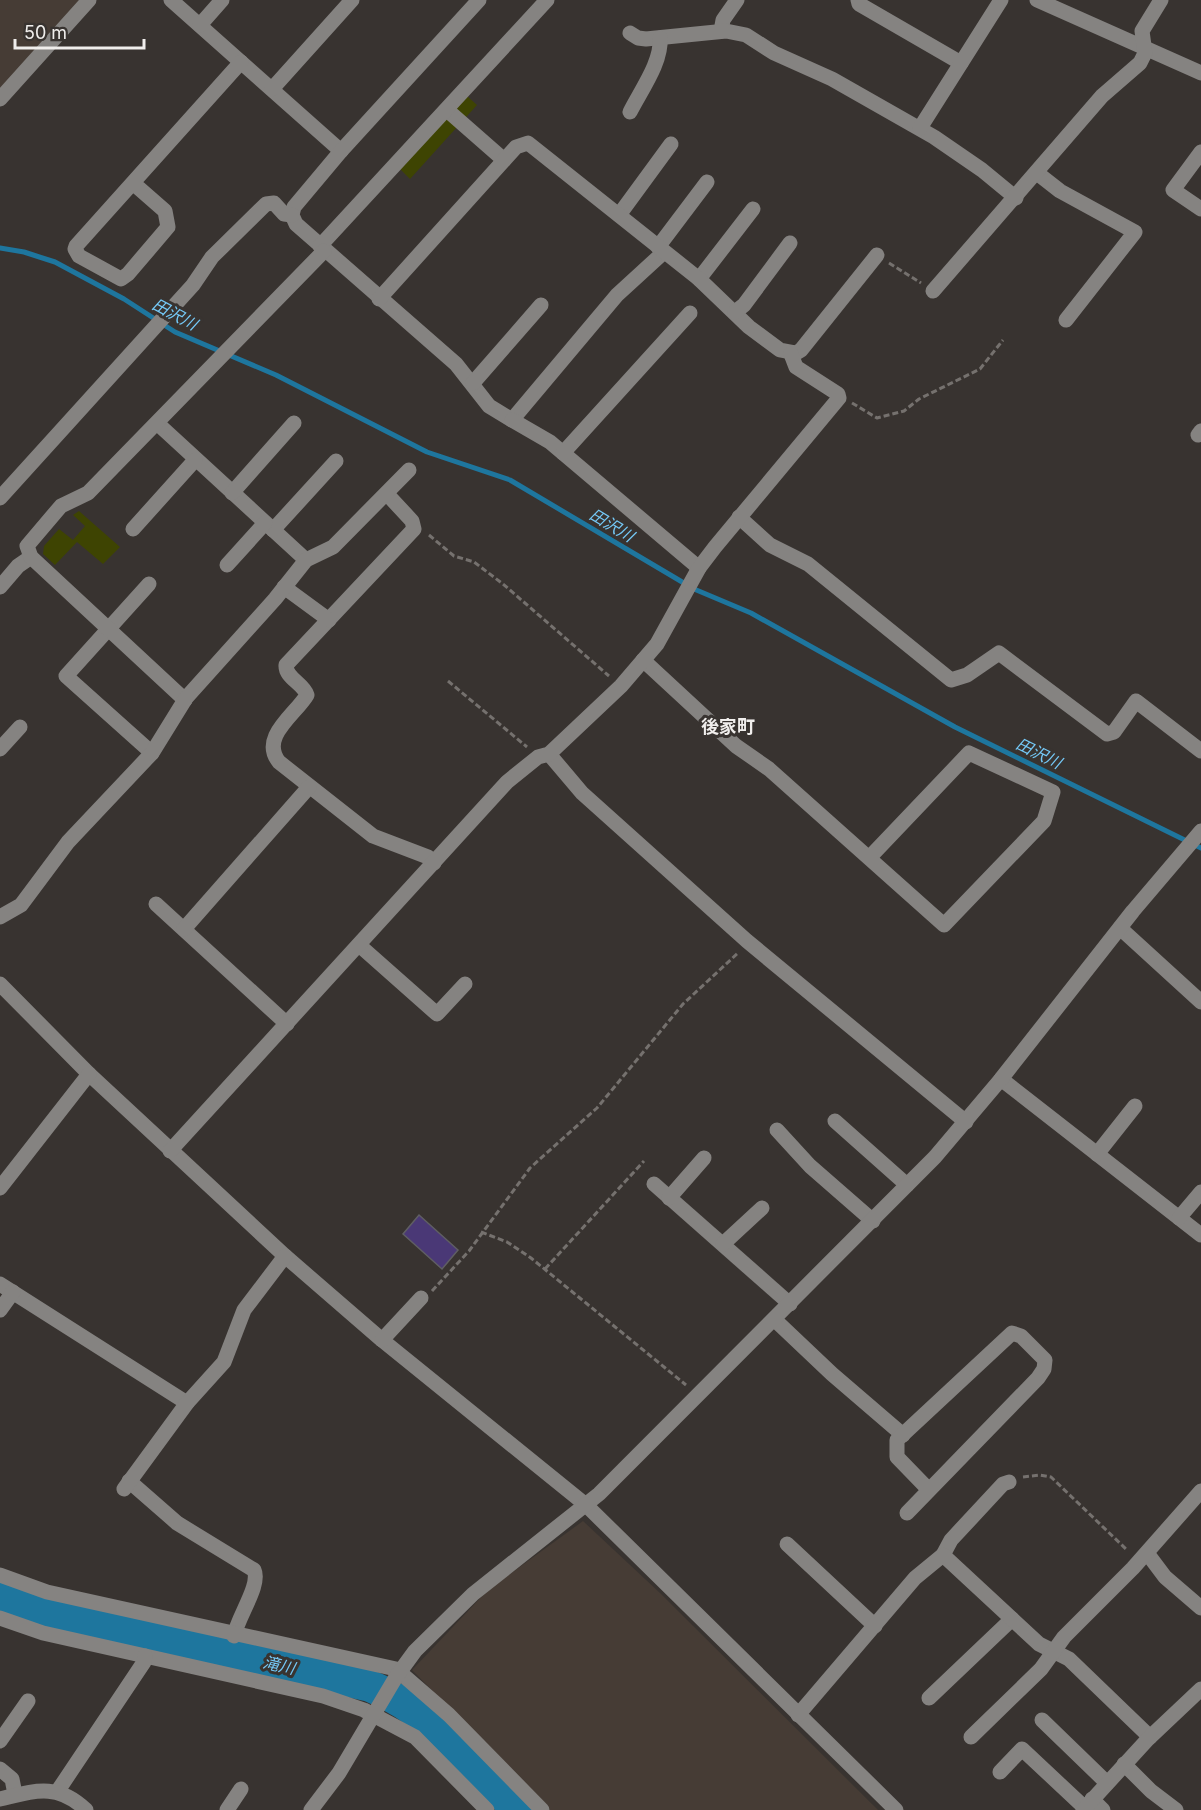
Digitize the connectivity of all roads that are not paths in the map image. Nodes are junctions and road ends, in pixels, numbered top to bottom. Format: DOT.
graph roads {
  1 [pos="89,0"];
  2 [pos="171,0"];
  3 [pos="222,0"];
  4 [pos="351,0"];
  5 [pos="479,0"];
  6 [pos="547,0"];
  7 [pos="737,0"];
  8 [pos="858,0"];
  9 [pos="1001,0"];
  10 [pos="1037,0"];
  11 [pos="1161,0"];
  12 [pos="200,25"];
  13 [pos="721,31"];
  14 [pos="630,33"];
  15 [pos="660,38"];
  16 [pos="1144,47"];
  17 [pos="241,62"];
  18 [pos="961,63"];
  19 [pos="1201,73"];
  20 [pos="272,88"];
  21 [pos="0,99"];
  22 [pos="447,110"];
  23 [pos="630,112"];
  24 [pos="920,128"];
  25 [pos="671,144"];
  26 [pos="341,151"];
  27 [pos="1201,152"];
  28 [pos="504,160"];
  29 [pos="1037,173"];
  30 [pos="133,183"];
  31 [pos="707,183"];
  32 [pos="1016,198"];
  33 [pos="753,209"];
  34 [pos="1201,209"];
  35 [pos="619,214"];
  36 [pos="292,215"];
  37 [pos="790,243"];
  38 [pos="322,249"];
  39 [pos="661,250"];
  40 [pos="877,255"];
  41 [pos="699,279"];
  42 [pos="933,291"];
  43 [pos="379,299"];
  44 [pos="541,304"];
  45 [pos="735,312"];
  46 [pos="690,313"];
  47 [pos="1066,320"];
  48 [pos="791,354"];
  49 [pos="473,383"];
  50 [pos="512,420"];
  51 [pos="294,423"];
  52 [pos="158,424"];
  53 [pos="563,453"];
  54 [pos="195,460"];
  55 [pos="336,461"];
  56 [pos="409,470"];
  57 [pos="232,493"];
  58 [pos="387,494"];
  59 [pos="0,498"];
  60 [pos="739,517"];
  61 [pos="269,526"];
  62 [pos="133,529"];
  63 [pos="31,557"];
  64 [pos="306,560"];
  65 [pos="227,565"];
  66 [pos="693,580"];
  67 [pos="149,584"];
  68 [pos="0,587"];
  69 [pos="284,587"];
  70 [pos="328,620"];
  71 [pos="109,628"];
  72 [pos="643,660"];
  73 [pos="185,699"];
  74 [pos="20,727"];
  75 [pos="0,749"];
  76 [pos="1201,751"];
  77 [pos="152,753"];
  78 [pos="543,755"];
  79 [pos="309,787"];
  80 [pos="1201,831"];
  81 [pos="869,858"];
  82 [pos="434,863"];
  83 [pos="156,904"];
  84 [pos="0,916"];
  85 [pos="1120,928"];
  86 [pos="184,929"];
  87 [pos="359,945"];
  88 [pos="0,984"];
  89 [pos="465,984"];
  90 [pos="1201,1002"];
  91 [pos="286,1024"];
  92 [pos="89,1074"];
  93 [pos="1001,1079"];
  94 [pos="1135,1106"];
  95 [pos="835,1121"];
  96 [pos="966,1122"];
  97 [pos="777,1130"];
  98 [pos="170,1151"];
  99 [pos="1097,1154"];
  100 [pos="704,1158"];
  101 [pos="654,1184"];
  102 [pos="906,1185"];
  103 [pos="0,1188"];
  104 [pos="1201,1192"];
  105 [pos="669,1198"];
  106 [pos="762,1208"];
  107 [pos="1179,1218"];
  108 [pos="873,1221"];
  109 [pos="1201,1235"];
  110 [pos="723,1244"];
  111 [pos="285,1256"];
  112 [pos="7,1288"];
  113 [pos="422,1298"];
  114 [pos="790,1304"];
  115 [pos="0,1310"];
  116 [pos="775,1320"];
  117 [pos="382,1340"];
  118 [pos="187,1403"];
  119 [pos="903,1435"];
  120 [pos="1010,1482"];
  121 [pos="929,1490"];
  122 [pos="1201,1491"];
  123 [pos="586,1505"];
  124 [pos="907,1513"];
  125 [pos="787,1544"];
  126 [pos="943,1555"];
  127 [pos="1143,1557"];
  128 [pos="0,1575"];
  129 [pos="1201,1608"];
  130 [pos="0,1618"];
  131 [pos="1012,1619"];
  132 [pos="874,1626"];
  133 [pos="234,1636"];
  134 [pos="1054,1649"];
  135 [pos="145,1656"];
  136 [pos="398,1674"];
  137 [pos="1201,1689"];
  138 [pos="928,1698"];
  139 [pos="28,1701"];
  140 [pos="375,1713"];
  141 [pos="798,1715"];
  142 [pos="1042,1720"];
  143 [pos="971,1737"];
  144 [pos="1150,1737"];
  145 [pos="0,1741"];
  146 [pos="1124,1764"];
  147 [pos="0,1769"];
  148 [pos="1000,1772"];
  149 [pos="1107,1783"];
  150 [pos="241,1789"];
  151 [pos="57,1792"];
  152 [pos="15,1794"];
  153 [pos="0,1799"];
  154 [pos="1091,1807"];
  155 [pos="86,1810"];
  156 [pos="227,1810"];
  157 [pos="311,1810"];
  158 [pos="487,1810"];
  159 [pos="542,1810"];
  160 [pos="896,1810"];
  161 [pos="1176,1810"];
  1 -- 21 [label="street"];
  2 -- 12 [label="street"];
  3 -- 12 [label="street"];
  4 -- 20 [label="street"];
  5 -- 26 [label="street"];
  6 -- 22 [label="street"];
  7 -- 13 [label="street"];
  8 -- 18 [label="street"];
  9 -- 18 [label="street"];
  10 -- 16 [label="street"];
  11 -- 16 [label="street"];
  12 -- 17 [label="street"];
  13 -- 15 [label="street"];
  13 -- 24 [label="street"];
  14 -- 15 [label="street"];
  15 -- 23 [label="street"];
  16 -- 19 [label="street"];
  16 -- 29 [label="street"];
  17 -- 20 [label="street"];
  17 -- 30 [label="street"];
  18 -- 24 [label="street"];
  20 -- 26 [label="street"];
  22 -- 28 [label="street"];
  22 -- 38 [label="street"];
  24 -- 32 [label="street"];
  25 -- 35 [label="street"];
  26 -- 36 [label="street"];
  27 -- 34 [label="street"];
  28 -- 35 [label="street"];
  28 -- 43 [label="street"];
  29 -- 32 [label="street"];
  29 -- 47 [label="street"];
  30 -- 30 [label="street"];
  31 -- 39 [label="street"];
  32 -- 42 [label="street"];
  33 -- 41 [label="street"];
  35 -- 39 [label="street"];
  36 -- 38 [label="street"];
  36 -- 59 [label="street"];
  37 -- 45 [label="street"];
  38 -- 43 [label="street"];
  38 -- 52 [label="street"];
  39 -- 41 [label="street"];
  39 -- 50 [label="street"];
  40 -- 48 [label="street"];
  41 -- 45 [label="street"];
  43 -- 49 [label="street"];
  44 -- 49 [label="street"];
  45 -- 48 [label="street"];
  46 -- 53 [label="street"];
  48 -- 60 [label="street"];
  49 -- 50 [label="street"];
  50 -- 53 [label="street"];
  51 -- 57 [label="street"];
  52 -- 54 [label="street"];
  52 -- 63 [label="street"];
  53 -- 66 [label="street"];
  54 -- 57 [label="street"];
  54 -- 62 [label="street"];
  55 -- 61 [label="street"];
  56 -- 58 [label="street"];
  57 -- 61 [label="street"];
  58 -- 64 [label="street"];
  58 -- 70 [label="street"];
  60 -- 66 [label="street"];
  60 -- 76 [label="street"];
  61 -- 64 [label="street"];
  61 -- 65 [label="street"];
  63 -- 68 [label="street"];
  63 -- 71 [label="street"];
  64 -- 69 [label="street"];
  66 -- 72 [label="street"];
  67 -- 71 [label="street"];
  69 -- 70 [label="street"];
  69 -- 73 [label="street"];
  70 -- 79 [label="street"];
  71 -- 73 [label="street"];
  71 -- 77 [label="street"];
  72 -- 78 [label="street"];
  72 -- 81 [label="street"];
  73 -- 77 [label="street"];
  74 -- 75 [label="street"];
  77 -- 84 [label="street"];
  78 -- 82 [label="street"];
  78 -- 96 [label="street"];
  79 -- 82 [label="street"];
  79 -- 86 [label="street"];
  80 -- 85 [label="street"];
  81 -- 81 [label="street"];
  82 -- 87 [label="street"];
  83 -- 86 [label="street"];
  85 -- 90 [label="street"];
  85 -- 93 [label="street"];
  86 -- 91 [label="street"];
  87 -- 89 [label="street"];
  87 -- 91 [label="street"];
  88 -- 92 [label="street"];
  91 -- 98 [label="street"];
  92 -- 98 [label="street"];
  92 -- 103 [label="street"];
  93 -- 96 [label="street"];
  93 -- 99 [label="street"];
  94 -- 99 [label="street"];
  95 -- 102 [label="street"];
  96 -- 102 [label="street"];
  97 -- 108 [label="street"];
  98 -- 111 [label="street"];
  99 -- 107 [label="street"];
  100 -- 105 [label="street"];
  101 -- 105 [label="street"];
  102 -- 108 [label="street"];
  104 -- 107 [label="street"];
  105 -- 110 [label="street"];
  106 -- 110 [label="street"];
  107 -- 109 [label="street"];
  108 -- 114 [label="street"];
  110 -- 114 [label="street"];
  111 -- 117 [label="street"];
  111 -- 118 [label="street"];
  112 -- 115 [label="street"];
  112 -- 118 [label="street"];
  113 -- 117 [label="street"];
  114 -- 116 [label="street"];
  116 -- 119 [label="street"];
  116 -- 123 [label="street"];
  117 -- 123 [label="street"];
  118 -- 133 [label="street"];
  119 -- 121 [label="street"];
  119 -- 121 [label="street"];
  120 -- 126 [label="street"];
  121 -- 124 [label="street"];
  122 -- 127 [label="street"];
  123 -- 136 [label="street"];
  123 -- 141 [label="street"];
  125 -- 132 [label="street"];
  126 -- 131 [label="street"];
  126 -- 132 [label="street"];
  127 -- 129 [label="street"];
  127 -- 134 [label="street"];
  128 -- 133 [label="street"];
  130 -- 135 [label="street"];
  131 -- 134 [label="street"];
  131 -- 138 [label="street"];
  132 -- 141 [label="street"];
  133 -- 136 [label="street"];
  134 -- 143 [label="street"];
  134 -- 144 [label="street"];
  135 -- 140 [label="street"];
  135 -- 151 [label="street"];
  136 -- 140 [label="street"];
  136 -- 159 [label="street"];
  137 -- 144 [label="street"];
  139 -- 145 [label="street"];
  140 -- 157 [label="street"];
  140 -- 158 [label="street"];
  141 -- 160 [label="street"];
  142 -- 149 [label="street"];
  144 -- 146 [label="street"];
  146 -- 149 [label="street"];
  146 -- 161 [label="street"];
  147 -- 152 [label="street"];
  148 -- 154 [label="street"];
  149 -- 154 [label="street"];
  150 -- 156 [label="street"];
  151 -- 152 [label="street"];
  151 -- 155 [label="street"];
  152 -- 153 [label="street"];
}
